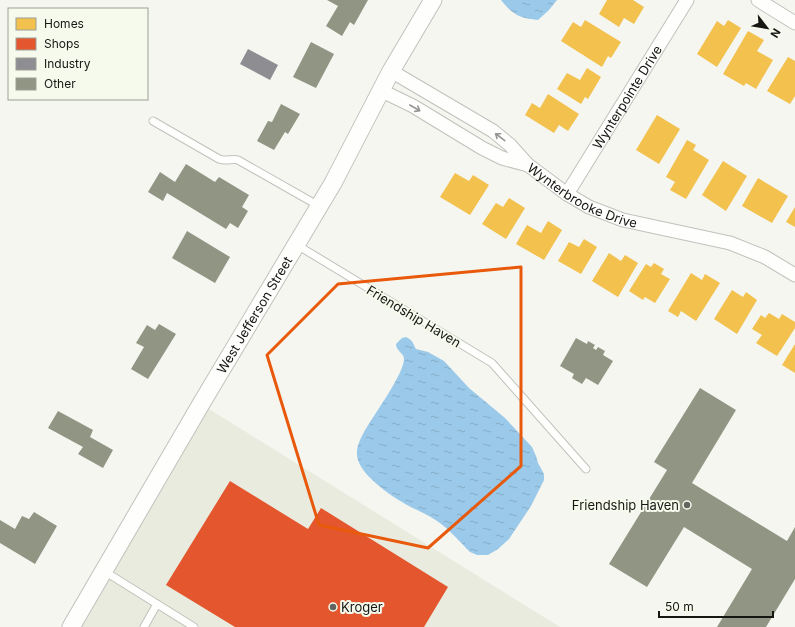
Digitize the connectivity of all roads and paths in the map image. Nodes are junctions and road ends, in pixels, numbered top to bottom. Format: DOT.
graph roads {
  1 [pos="432,0"];
  2 [pos="687,0"];
  3 [pos="758,0"];
  4 [pos="795,23"];
  5 [pos="391,71"];
  6 [pos="380,90"];
  7 [pos="153,121"];
  8 [pos="528,165"];
  9 [pos="567,194"];
  10 [pos="320,206"];
  11 [pos="297,245"];
  12 [pos="795,275"];
  13 [pos="586,469"];
  14 [pos="104,571"];
  15 [pos="158,604"];
  16 [pos="71,627"];
  17 [pos="144,627"];
  18 [pos="194,627"];
  1 -- 5 [label="street, West Jefferson Street"];
  2 -- 9 [label="street, Wynterpointe Drive"];
  3 -- 4 [label="street"];
  5 -- 6 [label="street, West Jefferson Street"];
  8 -- 5 [label="street, one-way"];
  6 -- 8 [label="street, Wynterbrooke Drive, one-way"];
  6 -- 10 [label="street, West Jefferson Street"];
  7 -- 10 [label="lane"];
  8 -- 9 [label="street, Wynterbrooke Drive"];
  9 -- 12 [label="street, Wynterbrooke Drive"];
  10 -- 11 [label="street, West Jefferson Street"];
  11 -- 13 [label="lane, Friendship Haven"];
  11 -- 14 [label="street, West Jefferson Street"];
  14 -- 15 [label="lane"];
  14 -- 16 [label="street, West Jefferson Street"];
  15 -- 17 [label="lane"];
  15 -- 18 [label="lane"];
}
